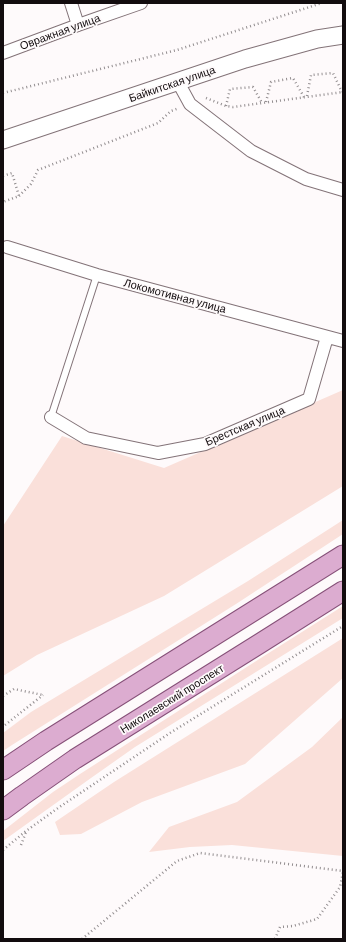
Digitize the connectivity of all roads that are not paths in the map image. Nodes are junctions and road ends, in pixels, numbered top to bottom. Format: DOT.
graph roads {
  1 [pos="71,3"];
  2 [pos="140,3"];
  3 [pos="78,25"];
  4 [pos="343,35"];
  5 [pos="3,53"];
  6 [pos="178,82"];
  7 [pos="3,140"];
  8 [pos="343,190"];
  9 [pos="7,247"];
  10 [pos="97,275"];
  11 [pos="327,337"];
  12 [pos="343,341"];
  13 [pos="51,417"];
  14 [pos="343,555"];
  15 [pos="343,591"];
  16 [pos="3,770"];
  17 [pos="3,810"];
  1 -- 3 [label="street"];
  2 -- 3 [label="street, Овражная улица"];
  3 -- 5 [label="street, Овражная улица"];
  4 -- 6 [label="main road, Байкитская улица"];
  6 -- 7 [label="main road, Байкитская улица"];
  6 -- 8 [label="street"];
  9 -- 10 [label="street, Локомотивная улица"];
  10 -- 11 [label="street, Локомотивная улица"];
  10 -- 13 [label="lane"];
  11 -- 12 [label="street, Локомотивная улица"];
  11 -- 13 [label="street, Брестская улица"];
  14 -- 16 [label="main road"];
  15 -- 17 [label="main road, Николаевский проспект"];
}
